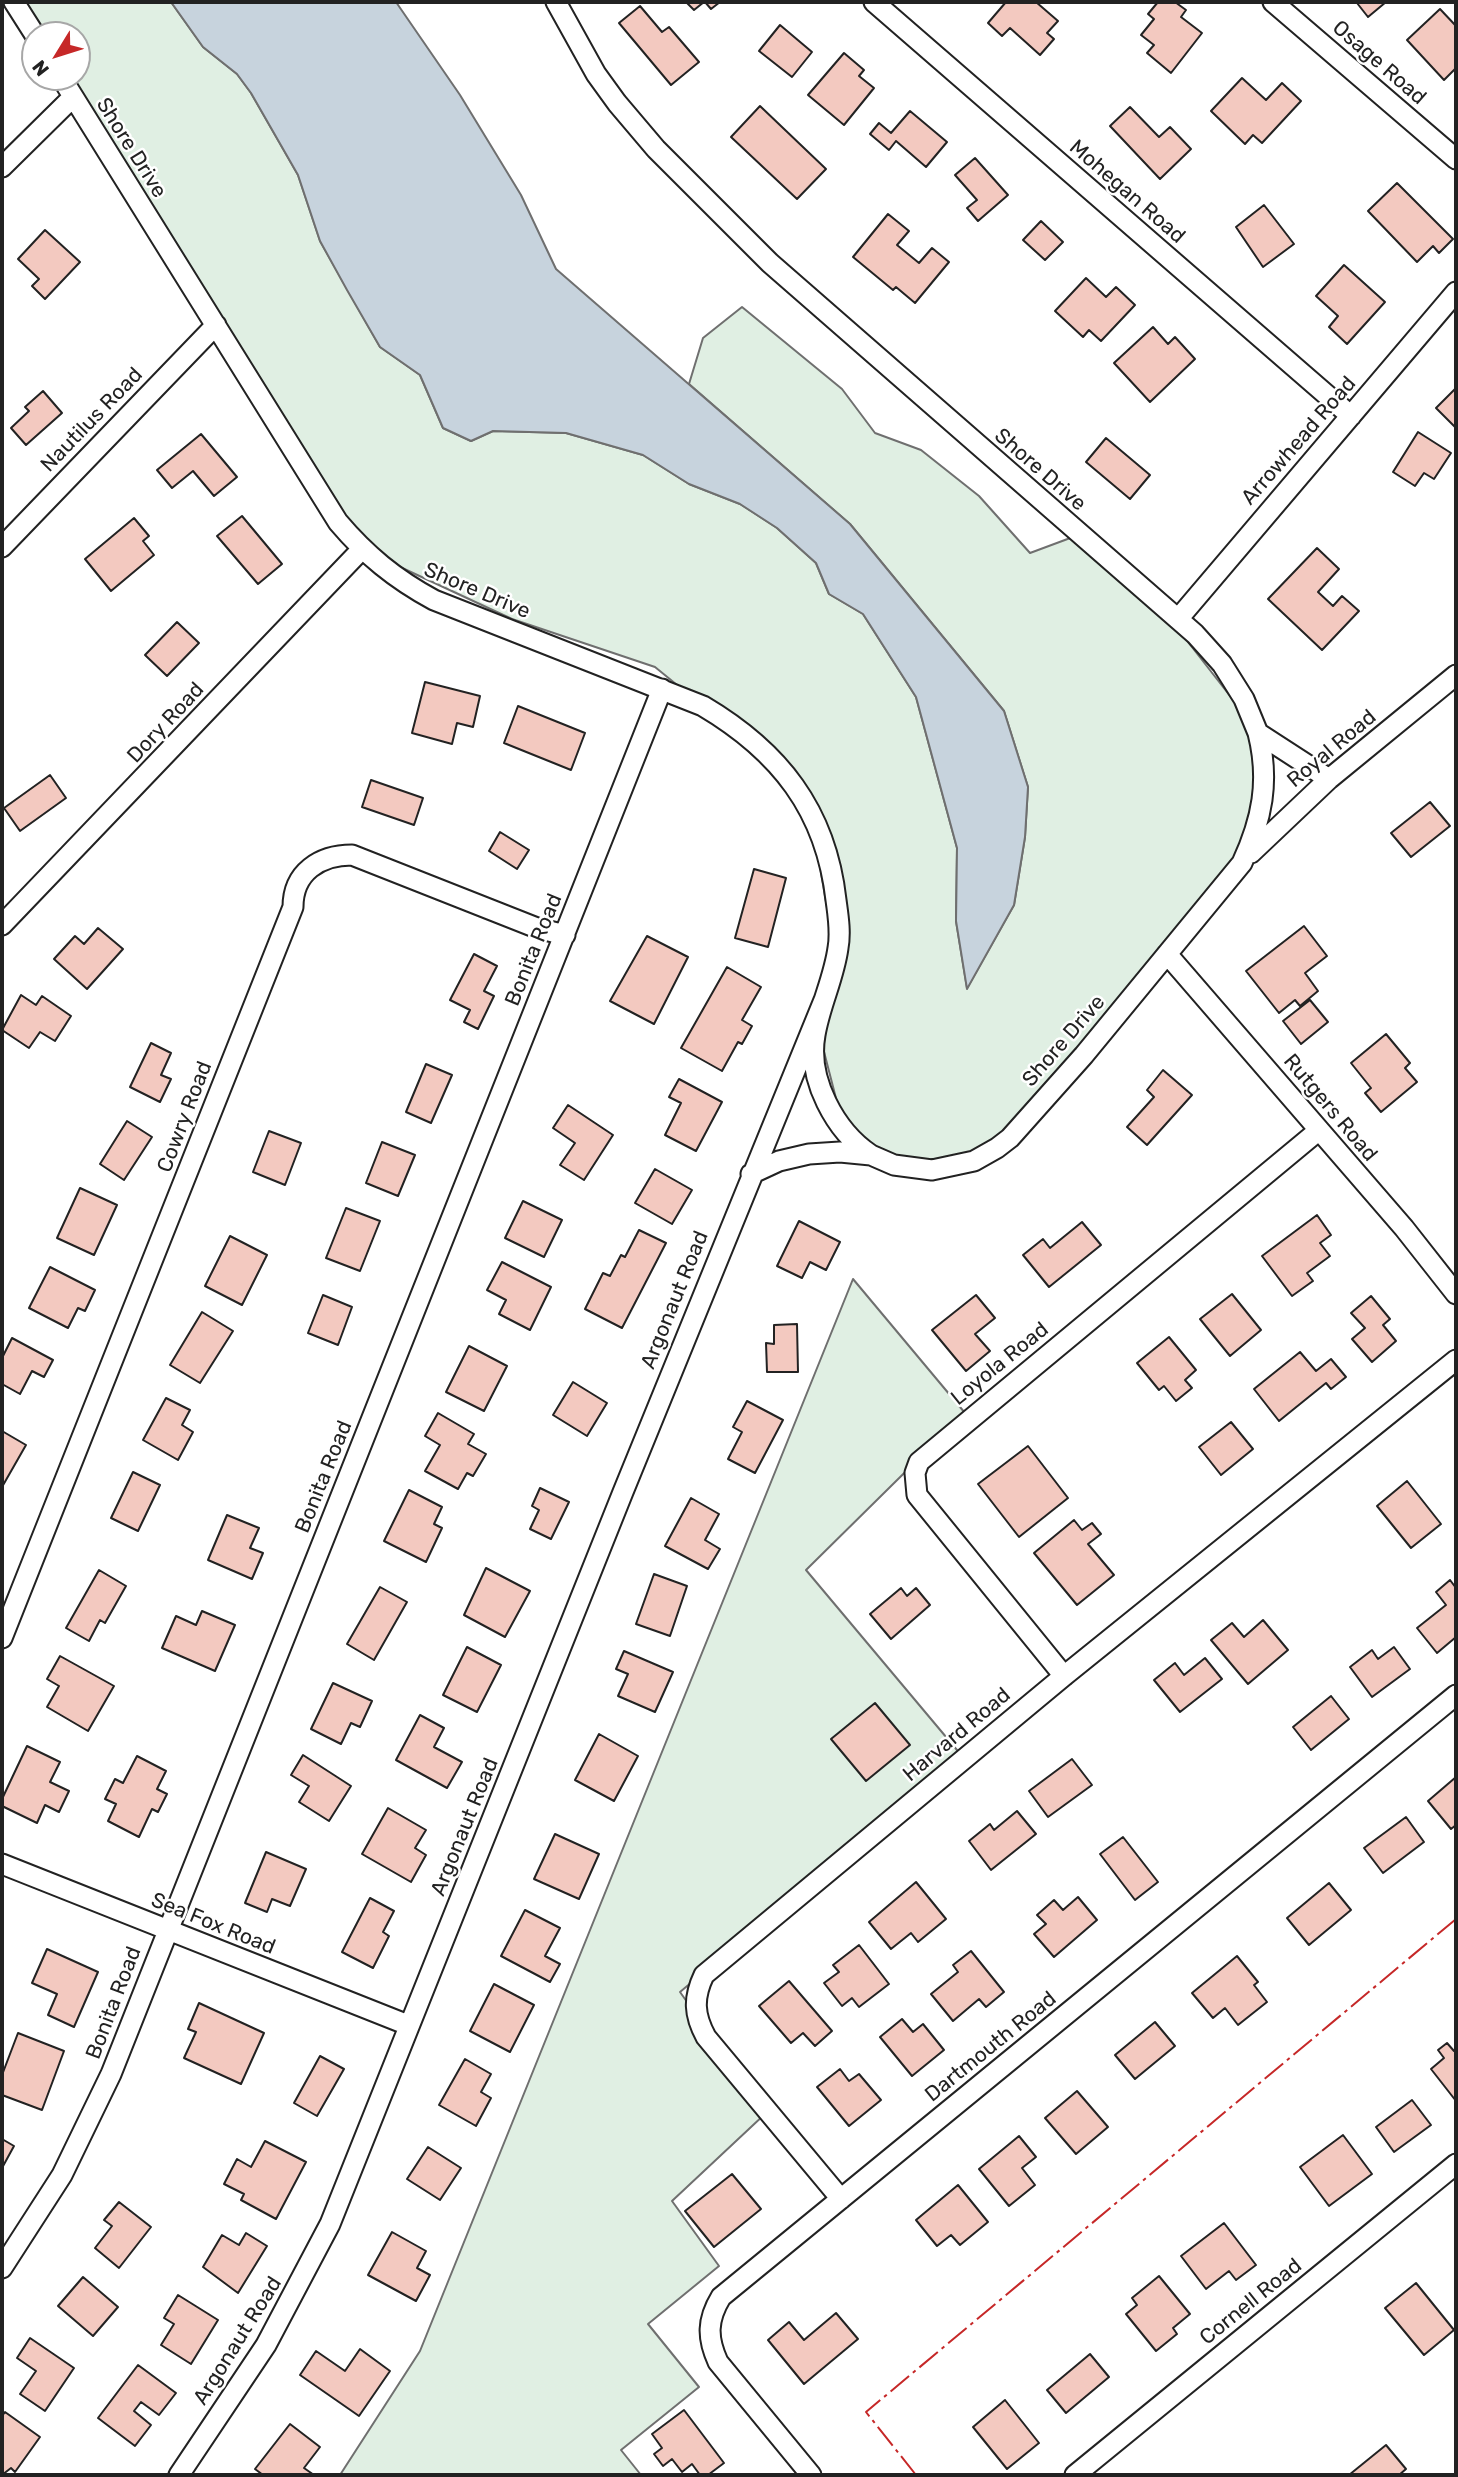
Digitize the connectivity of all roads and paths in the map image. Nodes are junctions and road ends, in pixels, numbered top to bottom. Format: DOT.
graph roads {
  1 [pos="14,2"];
  2 [pos="556,2"];
  3 [pos="874,2"];
  4 [pos="1273,2"];
  5 [pos="26,21"];
  6 [pos="69,91"];
  7 [pos="73,97"];
  8 [pos="1456,159"];
  9 [pos="2,167"];
  10 [pos="1456,292"];
  11 [pos="216,325"];
  12 [pos="1351,416"];
  13 [pos="2,547"];
  14 [pos="361,550"];
  15 [pos="1178,620"];
  16 [pos="1456,675"];
  17 [pos="662,689"];
  18 [pos="1258,733"];
  19 [pos="1329,779"];
  20 [pos="1242,863"];
  21 [pos="2,925"];
  22 [pos="565,935"];
  23 [pos="1167,954"];
  24 [pos="824,1000"];
  25 [pos="1318,1131"];
  26 [pos="871,1155"];
  27 [pos="751,1174"];
  28 [pos="1456,1294"];
  29 [pos="1456,1360"];
  30 [pos="2,1637"];
  31 [pos="1064,1676"];
  32 [pos="1456,1695"];
  33 [pos="2,1864"];
  34 [pos="167,1929"];
  35 [pos="408,2025"];
  36 [pos="1456,2164"];
  37 [pos="841,2199"];
  38 [pos="2,2267"];
  39 [pos="179,2475"];
  40 [pos="811,2475"];
  41 [pos="1075,2475"];
  1 -- 5 [label="street"];
  2 -- 15 [label="street, Shore Drive"];
  3 -- 12 [label="street, Mohegan Road"];
  4 -- 8 [label="street, Osage Road"];
  6 -- 7 [label="street, Shore Drive"];
  7 -- 9 [label="street"];
  7 -- 11 [label="street, Shore Drive"];
  10 -- 12 [label="street, Arrowhead Road"];
  11 -- 13 [label="street, Nautilus Road"];
  11 -- 14 [label="street, Shore Drive"];
  12 -- 15 [label="street, Arrowhead Road"];
  14 -- 17 [label="street, Shore Drive"];
  14 -- 21 [label="street, Dory Road"];
  15 -- 18 [label="street, Shore Drive"];
  16 -- 19 [label="street, Royal Road"];
  17 -- 22 [label="street, Bonita Road"];
  17 -- 24 [label="street, Shore Drive"];
  18 -- 19 [label="street"];
  18 -- 20 [label="street, Shore Drive"];
  19 -- 20 [label="street, Royal Road"];
  20 -- 23 [label="street, Shore Drive"];
  22 -- 30 [label="street, Cowry Road"];
  22 -- 34 [label="street, Bonita Road"];
  23 -- 25 [label="street, Rutgers Road"];
  23 -- 26 [label="street, Shore Drive"];
  24 -- 26 [label="street, Shore Drive"];
  24 -- 27 [label="street, Shore Drive"];
  25 -- 28 [label="street, Rutgers Road"];
  25 -- 31 [label="street, Loyola Road"];
  26 -- 27 [label="street, Shore Drive"];
  27 -- 35 [label="street, Argonaut Road"];
  29 -- 31 [label="street, Harvard Road"];
  31 -- 37 [label="street, Harvard Road"];
  32 -- 37 [label="street, Dartmouth Road"];
  33 -- 34 [label="street, Sea Fox Road"];
  34 -- 35 [label="street, Sea Fox Road"];
  34 -- 38 [label="street, Bonita Road"];
  35 -- 39 [label="street, Argonaut Road"];
  36 -- 41 [label="street, Cornell Road"];
  37 -- 40 [label="street, Dartmouth Road"];
}
